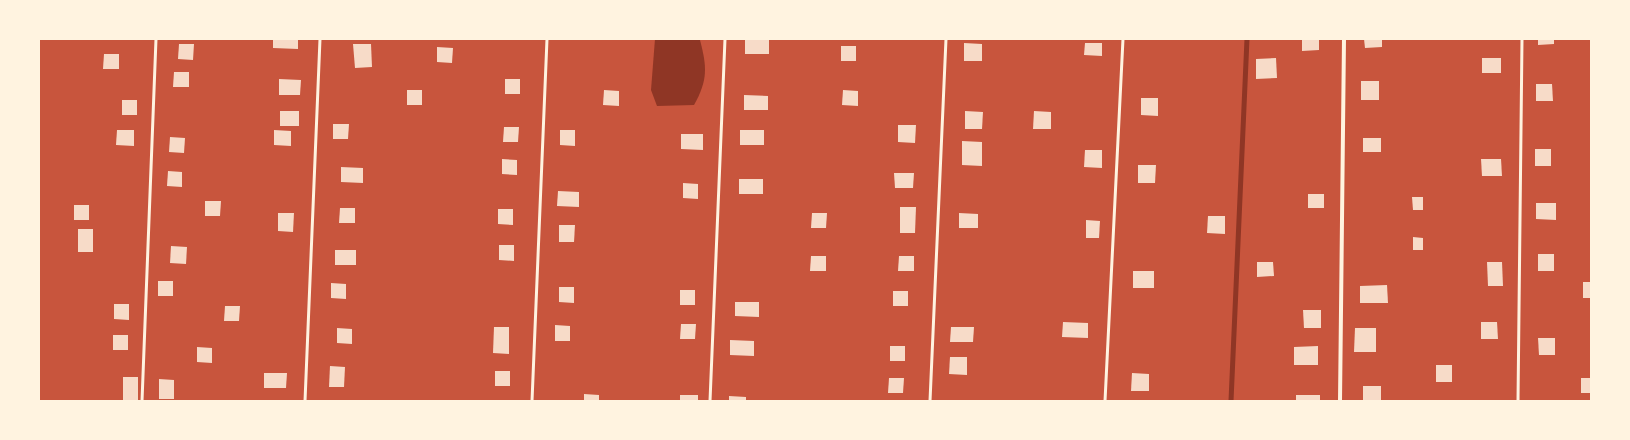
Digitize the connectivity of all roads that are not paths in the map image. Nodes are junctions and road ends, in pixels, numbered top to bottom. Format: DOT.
graph roads {
  1 [pos="156,39"];
  2 [pos="320,39"];
  3 [pos="547,39"];
  4 [pos="725,39"];
  5 [pos="946,39"];
  6 [pos="1123,39"];
  7 [pos="1344,39"];
  8 [pos="1522,39"];
  9 [pos="142,401"];
  10 [pos="305,401"];
  11 [pos="532,401"];
  12 [pos="710,401"];
  13 [pos="930,401"];
  14 [pos="1105,401"];
  15 [pos="1340,401"];
  16 [pos="1518,401"];
  1 -- 9 [label="lane"];
  2 -- 10 [label="lane"];
  3 -- 11 [label="lane"];
  4 -- 12 [label="lane"];
  5 -- 13 [label="lane"];
  6 -- 14 [label="lane"];
  7 -- 15 [label="street"];
  8 -- 16 [label="lane"];
}
